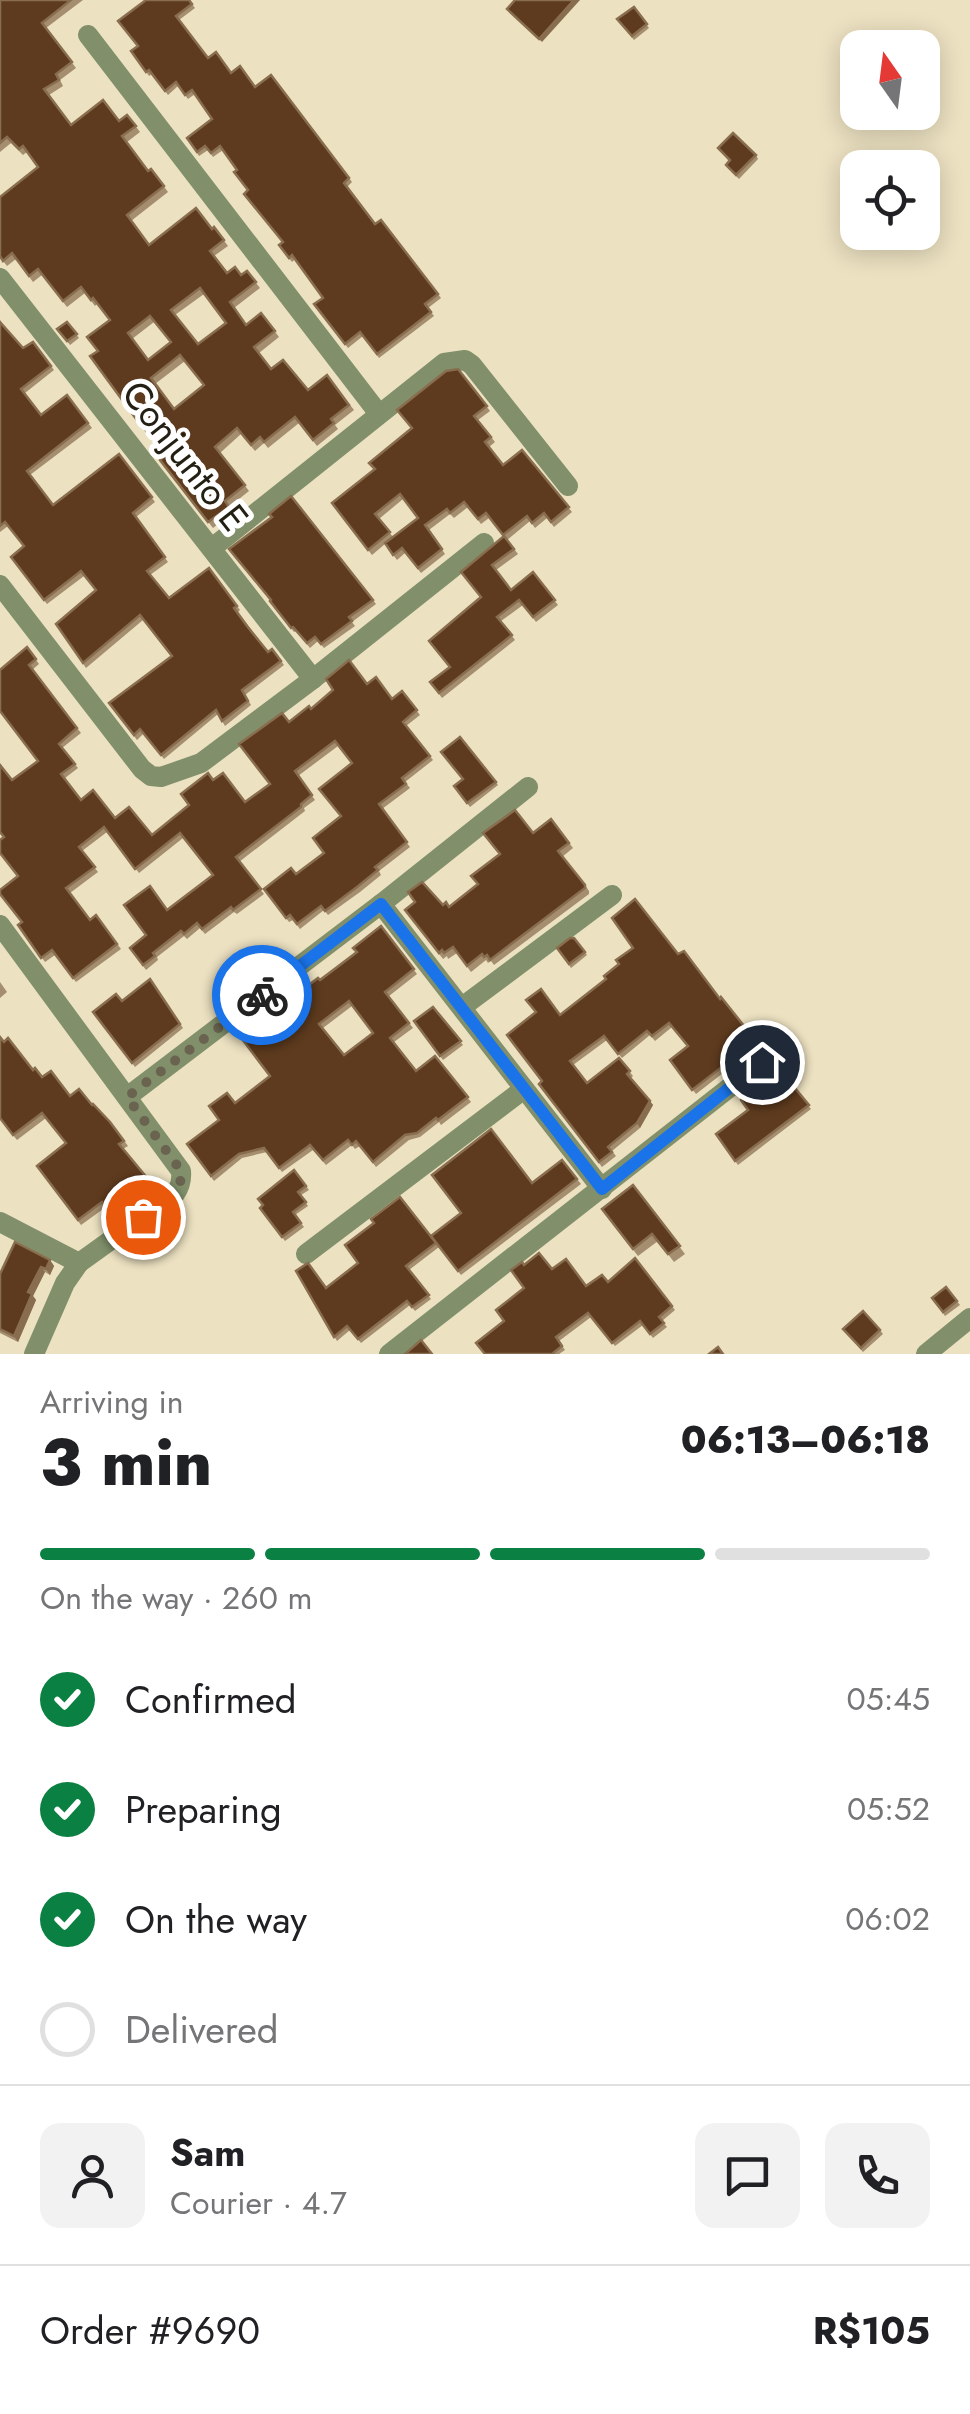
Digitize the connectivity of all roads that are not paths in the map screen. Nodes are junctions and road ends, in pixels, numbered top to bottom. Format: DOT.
graph roads {
  1 [pos="88,35"];
  2 [pos="0,278"];
  3 [pos="378,414"];
  4 [pos="568,486"];
  5 [pos="484,543"];
  6 [pos="212,548"];
  7 [pos="0,585"];
  8 [pos="313,679"];
  9 [pos="528,787"];
  10 [pos="612,895"];
  11 [pos="381,904"];
  12 [pos="0,925"];
  13 [pos="462,1007"];
  14 [pos="762,1062"];
  15 [pos="524,1089"];
  16 [pos="127,1097"];
  17 [pos="602,1189"];
  18 [pos="0,1222"];
  19 [pos="306,1254"];
  20 [pos="79,1263"];
  21 [pos="970,1318"];
  22 [pos="34,1354"];
  23 [pos="388,1354"];
  24 [pos="926,1354"];
  1 -- 3 [label="street"];
  2 -- 6 [label="street, Conjunto E"];
  3 -- 4 [label="street"];
  3 -- 6 [label="street"];
  5 -- 8 [label="street"];
  6 -- 8 [label="street, Conjunto E"];
  7 -- 8 [label="street"];
  9 -- 11 [label="street"];
  10 -- 13 [label="street"];
  11 -- 13 [label="street"];
  11 -- 16 [label="street"];
  12 -- 16 [label="street"];
  13 -- 15 [label="street"];
  14 -- 17 [label="street"];
  15 -- 17 [label="street"];
  15 -- 19 [label="street"];
  16 -- 20 [label="street"];
  17 -- 23 [label="street"];
  18 -- 20 [label="street"];
  20 -- 22 [label="street"];
  21 -- 24 [label="street"];
}
